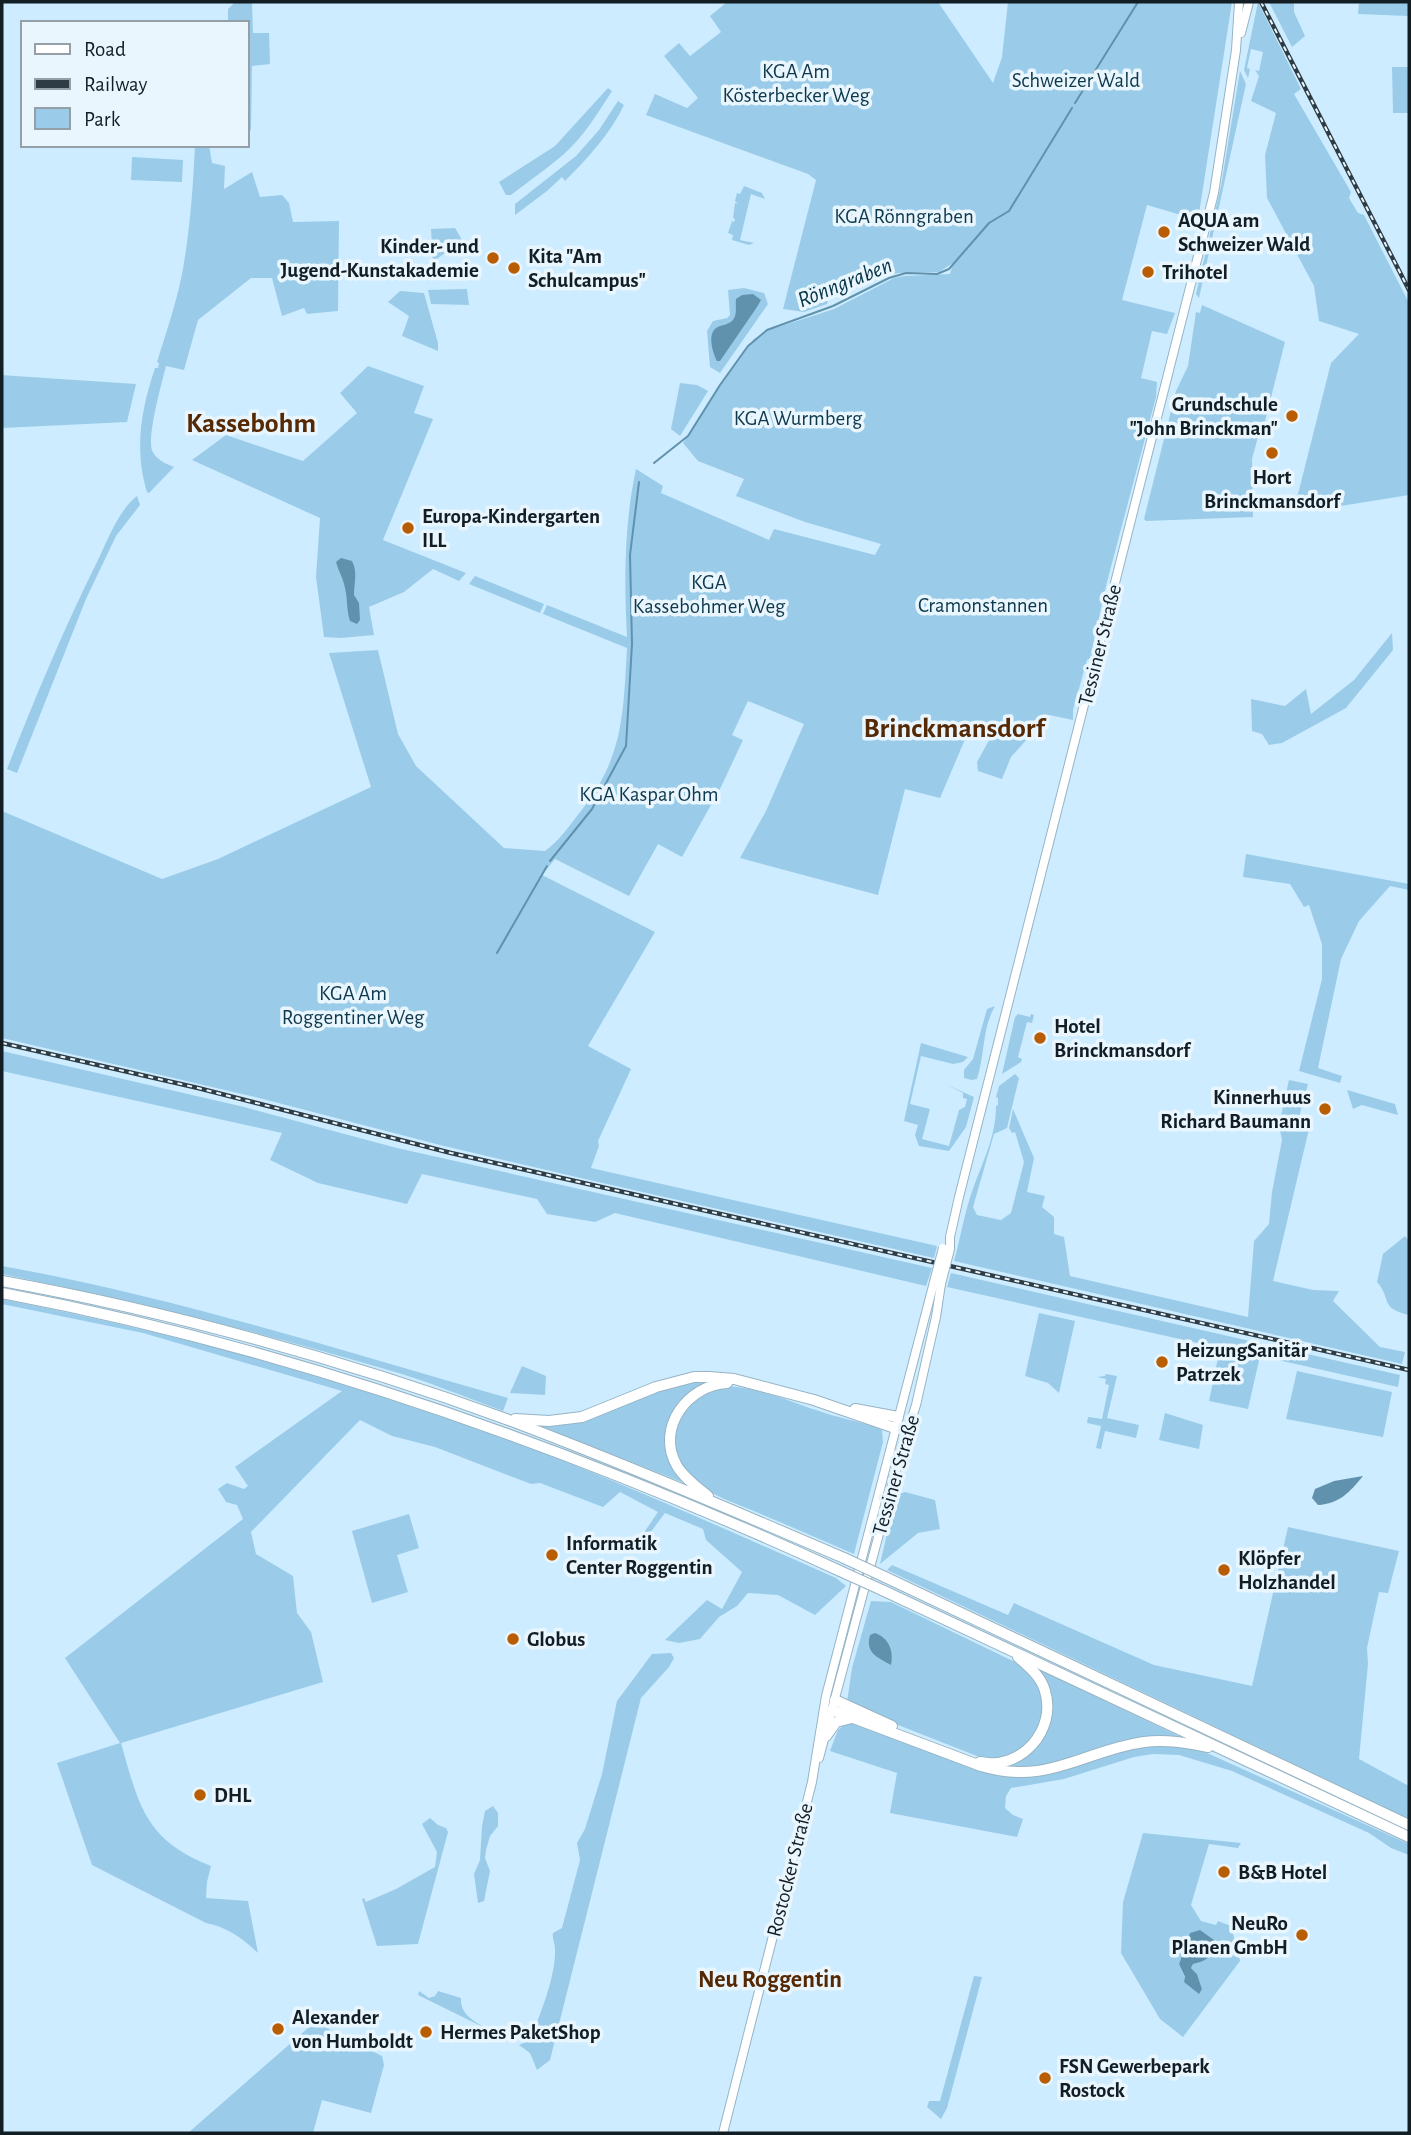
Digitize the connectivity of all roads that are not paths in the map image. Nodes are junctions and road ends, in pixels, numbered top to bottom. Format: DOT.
graph roads {
  1 [pos="1239,2"];
  2 [pos="1249,4"];
  3 [pos="1236,50"];
  4 [pos="2,1281"];
  5 [pos="937,1283"];
  6 [pos="2,1293"];
  7 [pos="752,1384"];
  8 [pos="504,1419"];
  9 [pos="911,1421"];
  10 [pos="896,1423"];
  11 [pos="906,1432"];
  12 [pos="717,1503"];
  13 [pos="1007,1648"];
  14 [pos="829,1703"];
  15 [pos="853,1718"];
  16 [pos="825,1736"];
  17 [pos="1219,1748"];
  18 [pos="814,1770"];
  19 [pos="1409,1825"];
  20 [pos="1409,1838"];
  21 [pos="723,2133"];
  1 -- 3 [label="main road, Tessiner Straße"];
  2 -- 3 [label="main road, Tessiner Straße"];
  3 -- 5 [label="main road, Tessiner Straße, bridge"];
  4 -- 8 [label="highway"];
  5 -- 9 [label="main road, Tessiner Straße"];
  5 -- 10 [label="main road, Tessiner Straße"];
  6 -- 13 [label="highway, bridge"];
  7 -- 8 [label="highway"];
  7 -- 10 [label="highway"];
  7 -- 12 [label="highway"];
  8 -- 12 [label="highway"];
  9 -- 10 [label="main road"];
  9 -- 11 [label="main road, Tessiner Straße"];
  10 -- 11 [label="main road"];
  10 -- 14 [label="main road, Tessiner Straße"];
  11 -- 14 [label="main road, Tessiner Straße"];
  12 -- 19 [label="highway, bridge"];
  13 -- 14 [label="highway"];
  13 -- 17 [label="highway"];
  14 -- 15 [label="highway"];
  14 -- 16 [label="main road, Rostocker Straße"];
  14 -- 18 [label="main road, Rostocker Straße"];
  15 -- 16 [label="highway"];
  15 -- 17 [label="highway"];
  16 -- 18 [label="main road, Rostocker Straße"];
  17 -- 20 [label="highway"];
  18 -- 21 [label="main road, Rostocker Straße"];
}
